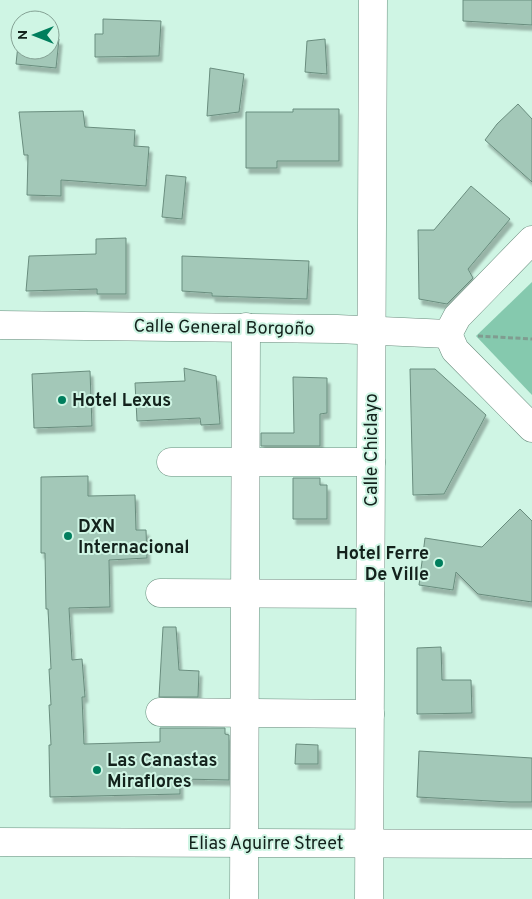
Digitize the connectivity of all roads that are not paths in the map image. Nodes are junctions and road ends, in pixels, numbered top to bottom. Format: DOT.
graph roads {
  1 [pos="373,0"];
  2 [pos="532,240"];
  3 [pos="0,325"];
  4 [pos="246,327"];
  5 [pos="371,330"];
  6 [pos="448,334"];
  7 [pos="532,428"];
  8 [pos="171,462"];
  9 [pos="245,462"];
  10 [pos="371,462"];
  11 [pos="160,593"];
  12 [pos="245,594"];
  13 [pos="370,594"];
  14 [pos="160,712"];
  15 [pos="245,713"];
  16 [pos="370,714"];
  17 [pos="0,842"];
  18 [pos="244,843"];
  19 [pos="370,843"];
  20 [pos="532,844"];
  21 [pos="244,899"];
  22 [pos="369,899"];
  1 -- 5 [label="street, Calle Chiclayo"];
  2 -- 6 [label="street"];
  3 -- 4 [label="street, Calle General Borgoño"];
  4 -- 5 [label="street, Calle General Borgoño"];
  4 -- 9 [label="street"];
  5 -- 6 [label="street, Calle General Borgoño"];
  5 -- 10 [label="street, Calle Chiclayo"];
  6 -- 7 [label="street"];
  8 -- 9 [label="street"];
  9 -- 10 [label="street"];
  9 -- 12 [label="street"];
  10 -- 13 [label="street, Calle Chiclayo"];
  11 -- 12 [label="street"];
  12 -- 13 [label="street"];
  12 -- 15 [label="street"];
  13 -- 16 [label="street, Calle Chiclayo"];
  14 -- 15 [label="street"];
  15 -- 16 [label="street"];
  15 -- 18 [label="street"];
  16 -- 19 [label="street, Calle Chiclayo"];
  17 -- 18 [label="street, Elias Aguirre Street"];
  18 -- 19 [label="street, Elias Aguirre Street"];
  18 -- 21 [label="street"];
  19 -- 20 [label="street, Elias Aguirre Street"];
  19 -- 22 [label="street, Calle Chiclayo"];
}
